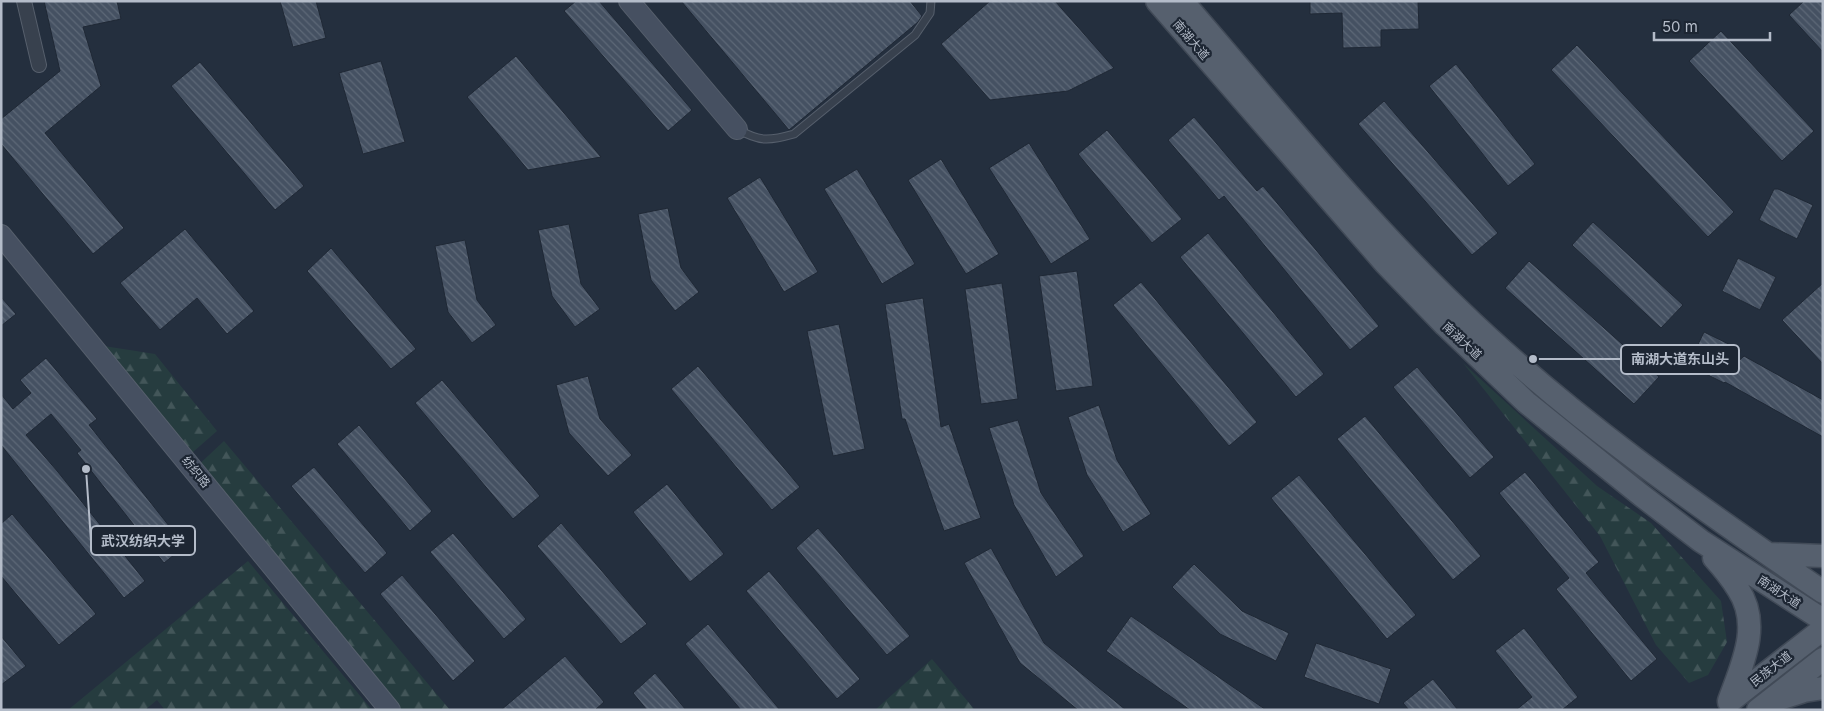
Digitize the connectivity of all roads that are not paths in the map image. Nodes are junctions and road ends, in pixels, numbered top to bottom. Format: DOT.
graph roads {
  1 [pos="24,1"];
  2 [pos="629,1"];
  3 [pos="931,1"];
  4 [pos="1157,1"];
  5 [pos="1182,1"];
  6 [pos="39,65"];
  7 [pos="737,129"];
  8 [pos="1,235"];
  9 [pos="1701,541"];
  10 [pos="1767,554"];
  11 [pos="1823,556"];
  12 [pos="1823,592"];
  13 [pos="1823,620"];
  14 [pos="1823,629"];
  15 [pos="1823,659"];
  16 [pos="1823,688"];
  17 [pos="1724,706"];
  18 [pos="1763,706"];
  19 [pos="390,710"];
  1 -- 6 [label="street"];
  2 -- 7 [label="main road"];
  3 -- 7 [label="lane"];
  4 -- 9 [label="main road, 南湖大道"];
  5 -- 10 [label="main road, 南湖大道"];
  8 -- 19 [label="main road, 纺织路"];
  9 -- 13 [label="main road, 南湖大道"];
  9 -- 17 [label="main road"];
  10 -- 11 [label="main road"];
  10 -- 12 [label="main road, 南湖大道"];
  14 -- 17 [label="main road, 民族大道"];
  15 -- 18 [label="main road, 民族大道"];
  16 -- 18 [label="main road"];
}
